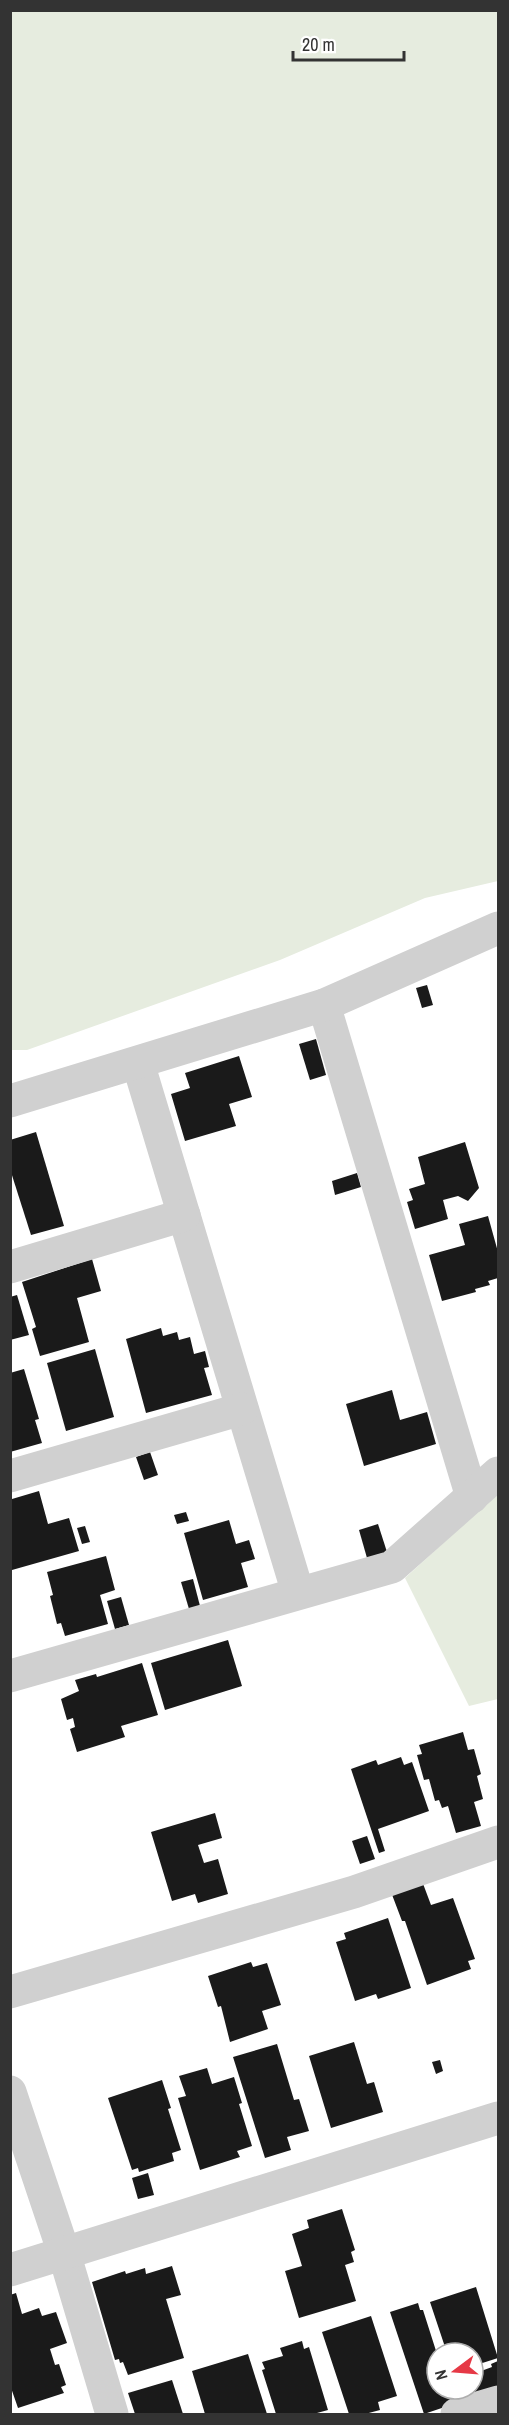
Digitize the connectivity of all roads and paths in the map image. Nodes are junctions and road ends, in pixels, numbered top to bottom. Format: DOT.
graph roads {
  1 [pos="498,928"];
  2 [pos="324,1005"];
  3 [pos="138,1063"];
  4 [pos="10,1101"];
  5 [pos="184,1215"];
  6 [pos="10,1267"];
  7 [pos="242,1408"];
  8 [pos="498,1473"];
  9 [pos="10,1476"];
  10 [pos="472,1497"];
  11 [pos="298,1593"];
  12 [pos="10,1676"];
  13 [pos="498,1842"];
  14 [pos="10,1992"];
  15 [pos="10,2092"];
  16 [pos="498,2118"];
  17 [pos="64,2253"];
  18 [pos="10,2270"];
  19 [pos="498,2402"];
  20 [pos="112,2415"];
  21 [pos="457,2415"];
  1 -- 2 [label="street"];
  2 -- 3 [label="street"];
  2 -- 10 [label="street"];
  3 -- 4 [label="street"];
  3 -- 5 [label="street"];
  5 -- 6 [label="street"];
  5 -- 7 [label="street"];
  7 -- 9 [label="street"];
  7 -- 11 [label="street"];
  8 -- 10 [label="street"];
  10 -- 11 [label="street"];
  11 -- 12 [label="street"];
  13 -- 14 [label="street"];
  15 -- 17 [label="street"];
  16 -- 17 [label="street"];
  17 -- 18 [label="street"];
  17 -- 20 [label="street"];
  19 -- 21 [label="street"];
}
